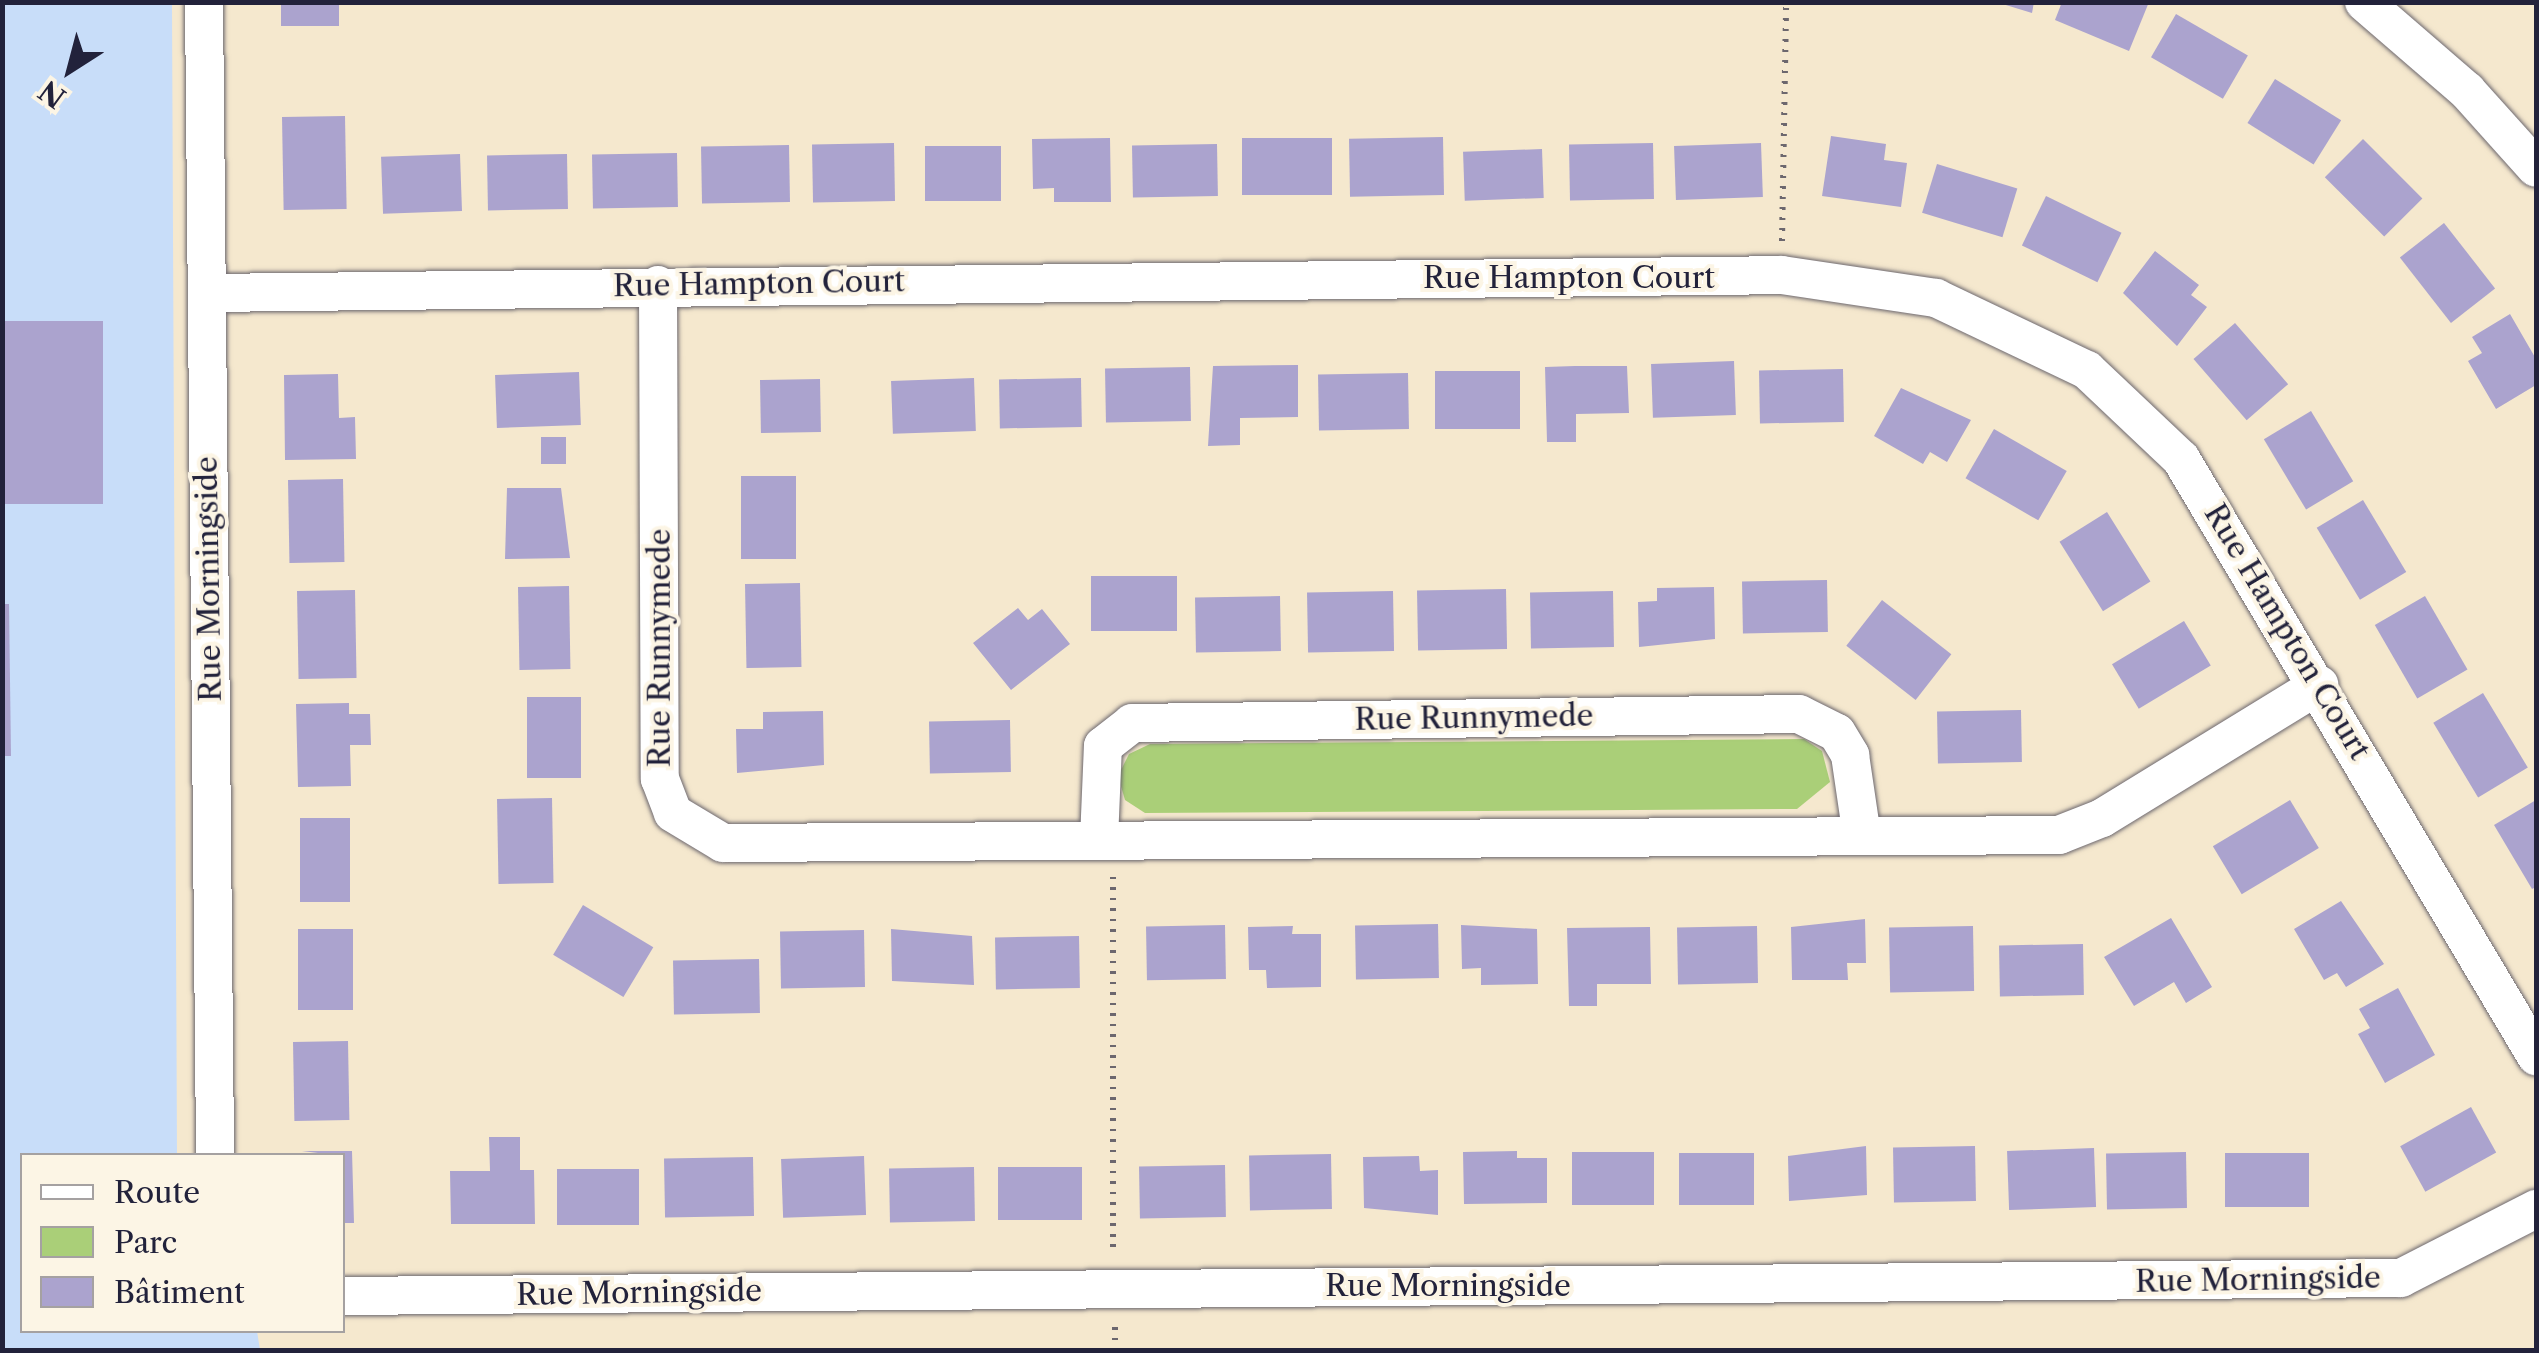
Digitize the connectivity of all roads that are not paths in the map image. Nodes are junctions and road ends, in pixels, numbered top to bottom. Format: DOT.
graph roads {
  1 [pos="204,2"];
  2 [pos="2364,2"];
  3 [pos="2536,168"];
  4 [pos="658,284"];
  5 [pos="207,293"];
  6 [pos="2319,685"];
  7 [pos="1862,836"];
  8 [pos="1106,855"];
  9 [pos="2536,1056"];
  10 [pos="215,1153"];
  11 [pos="2536,1208"];
  12 [pos="345,1296"];
  1 -- 5 [label="street, Rue Morningside"];
  2 -- 3 [label="street"];
  4 -- 5 [label="street, Rue Hampton Court"];
  4 -- 6 [label="street, Rue Hampton Court"];
  4 -- 8 [label="street, Rue Runnymede"];
  5 -- 10 [label="street, Rue Morningside"];
  6 -- 7 [label="street, Rue Runnymede"];
  6 -- 9 [label="street, Rue Hampton Court"];
  7 -- 8 [label="street, Rue Runnymede"];
  7 -- 8 [label="street, Rue Runnymede"];
  11 -- 12 [label="street, Rue Morningside"];
}
